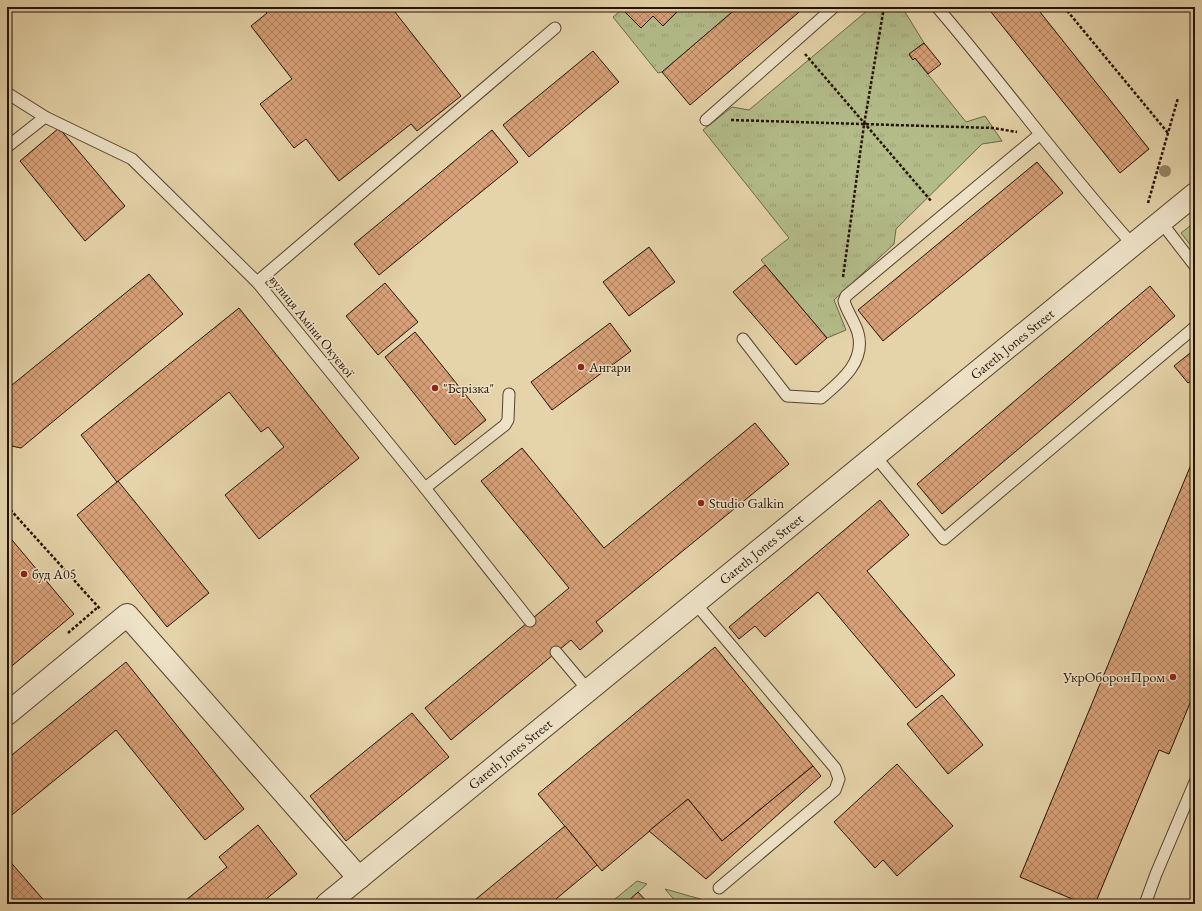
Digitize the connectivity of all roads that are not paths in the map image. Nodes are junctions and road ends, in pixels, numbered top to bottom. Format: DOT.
graph roads {
  1 [pos="834,7"];
  2 [pos="937,7"];
  3 [pos="555,28"];
  4 [pos="7,92"];
  5 [pos="45,117"];
  6 [pos="706,120"];
  7 [pos="1039,135"];
  8 [pos="7,148"];
  9 [pos="1195,194"];
  10 [pos="1154,216"];
  11 [pos="1133,245"];
  12 [pos="1195,266"];
  13 [pos="256,282"];
  14 [pos="1195,327"];
  15 [pos="743,338"];
  16 [pos="509,394"];
  17 [pos="874,456"];
  18 [pos="425,488"];
  19 [pos="695,602"];
  20 [pos="530,621"];
  21 [pos="556,652"];
  22 [pos="588,690"];
  23 [pos="7,714"];
  24 [pos="1195,782"];
  25 [pos="359,878"];
  26 [pos="719,888"];
  27 [pos="327,904"];
  28 [pos="1145,904"];
  1 -- 6 [label="lane"];
  2 -- 7 [label="lane"];
  3 -- 13 [label="lane, вулиця Аміни Окуєвої"];
  4 -- 5 [label="lane"];
  5 -- 8 [label="lane"];
  5 -- 13 [label="lane"];
  7 -- 11 [label="lane"];
  7 -- 15 [label="lane"];
  9 -- 10 [label="street, Gareth Jones Street"];
  10 -- 11 [label="street, Gareth Jones Street"];
  10 -- 12 [label="lane"];
  11 -- 17 [label="street, Gareth Jones Street"];
  13 -- 18 [label="lane, вулиця Аміни Окуєвої"];
  14 -- 17 [label="lane"];
  16 -- 18 [label="lane"];
  17 -- 19 [label="street, Gareth Jones Street"];
  18 -- 20 [label="lane, вулиця Аміни Окуєвої"];
  19 -- 22 [label="street, Gareth Jones Street"];
  19 -- 26 [label="lane"];
  21 -- 22 [label="lane"];
  22 -- 25 [label="street, Gareth Jones Street"];
  23 -- 25 [label="street"];
  24 -- 28 [label="lane"];
  25 -- 27 [label="street, Gareth Jones Street"];
}
